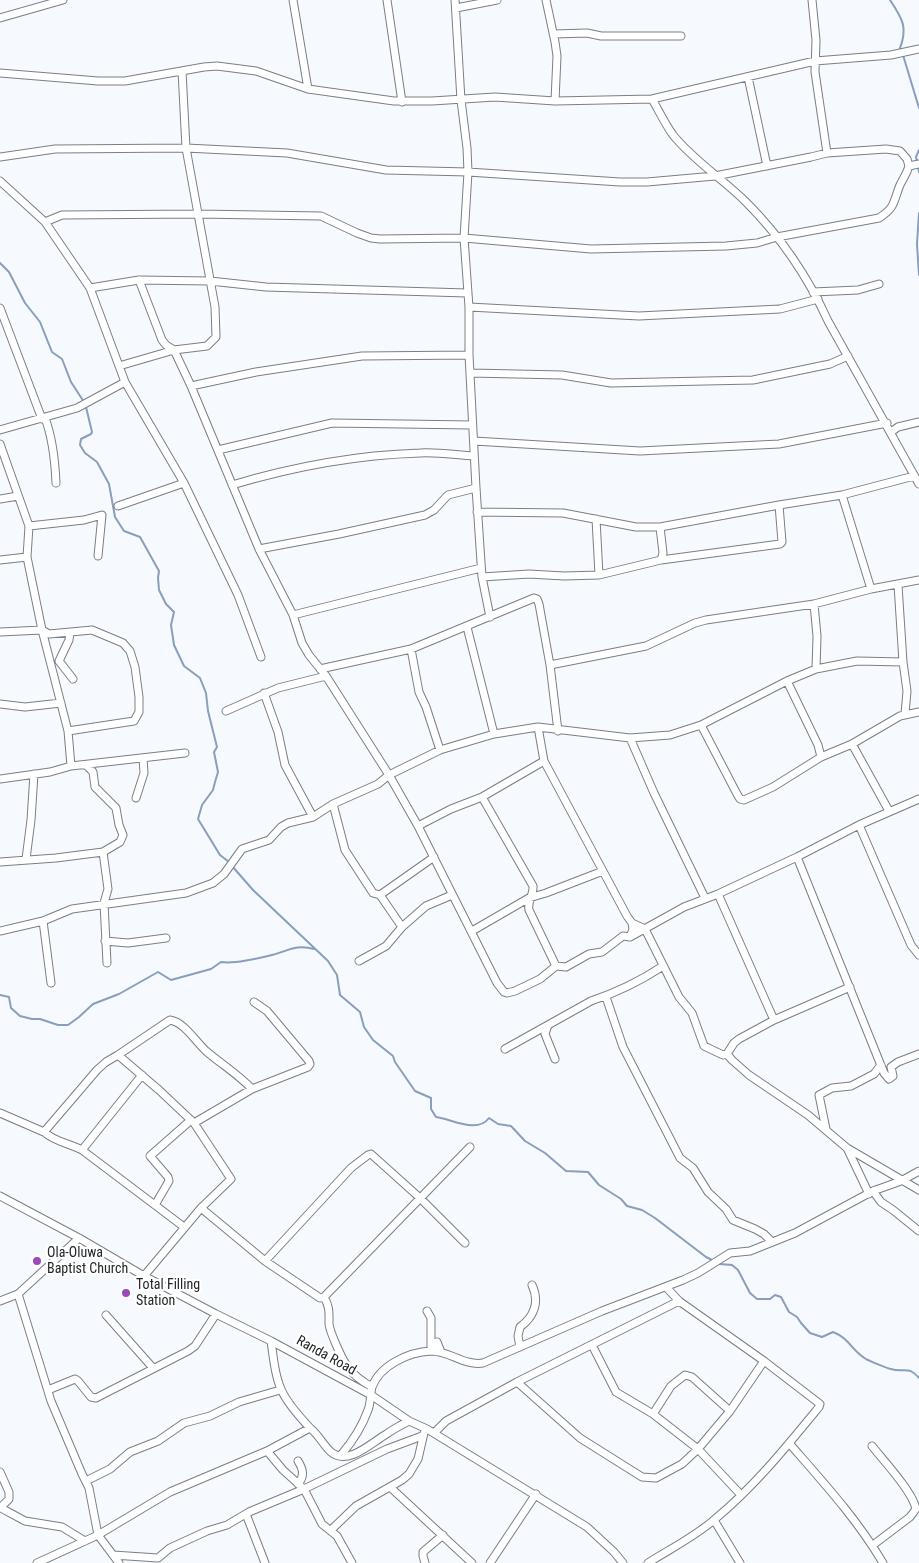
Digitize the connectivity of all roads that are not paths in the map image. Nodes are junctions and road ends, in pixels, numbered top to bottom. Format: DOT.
graph roads {
  1 [pos="63,0"];
  2 [pos="293,0"];
  3 [pos="387,0"];
  4 [pos="497,0"];
  5 [pos="546,0"];
  6 [pos="812,0"];
  7 [pos="456,4"];
  8 [pos="0,18"];
  9 [pos="554,34"];
  10 [pos="681,36"];
  11 [pos="919,49"];
  12 [pos="815,61"];
  13 [pos="182,71"];
  14 [pos="0,73"];
  15 [pos="748,76"];
  16 [pos="308,89"];
  17 [pos="652,99"];
  18 [pos="462,100"];
  19 [pos="555,101"];
  20 [pos="402,102"];
  21 [pos="186,148"];
  22 [pos="827,152"];
  23 [pos="0,157"];
  24 [pos="919,164"];
  25 [pos="766,166"];
  26 [pos="909,166"];
  27 [pos="468,172"];
  28 [pos="715,176"];
  29 [pos="0,181"];
  30 [pos="198,214"];
  31 [pos="45,222"];
  32 [pos="777,237"];
  33 [pos="464,238"];
  34 [pos="138,280"];
  35 [pos="210,280"];
  36 [pos="879,284"];
  37 [pos="90,288"];
  38 [pos="467,292"];
  39 [pos="813,292"];
  40 [pos="818,299"];
  41 [pos="469,307"];
  42 [pos="0,308"];
  43 [pos="174,350"];
  44 [pos="469,355"];
  45 [pos="848,356"];
  46 [pos="119,366"];
  47 [pos="471,373"];
  48 [pos="125,382"];
  49 [pos="191,386"];
  50 [pos="43,418"];
  51 [pos="919,422"];
  52 [pos="887,423"];
  53 [pos="472,425"];
  54 [pos="0,430"];
  55 [pos="891,432"];
  56 [pos="474,441"];
  57 [pos="0,444"];
  58 [pos="218,450"];
  59 [pos="474,456"];
  60 [pos="914,476"];
  61 [pos="56,483"];
  62 [pos="184,483"];
  63 [pos="919,484"];
  64 [pos="232,485"];
  65 [pos="476,488"];
  66 [pos="842,495"];
  67 [pos="18,496"];
  68 [pos="0,500"];
  69 [pos="779,504"];
  70 [pos="118,506"];
  71 [pos="478,512"];
  72 [pos="596,519"];
  73 [pos="30,526"];
  74 [pos="660,527"];
  75 [pos="259,549"];
  76 [pos="98,556"];
  77 [pos="662,556"];
  78 [pos="27,557"];
  79 [pos="0,560"];
  80 [pos="481,568"];
  81 [pos="599,574"];
  82 [pos="482,578"];
  83 [pos="919,580"];
  84 [pos="898,585"];
  85 [pos="871,589"];
  86 [pos="814,604"];
  87 [pos="293,615"];
  88 [pos="490,617"];
  89 [pos="467,627"];
  90 [pos="42,630"];
  91 [pos="0,632"];
  92 [pos="70,632"];
  93 [pos="411,649"];
  94 [pos="261,657"];
  95 [pos="903,662"];
  96 [pos="550,665"];
  97 [pos="320,669"];
  98 [pos="816,669"];
  99 [pos="326,676"];
  100 [pos="73,679"];
  101 [pos="787,681"];
  102 [pos="264,693"];
  103 [pos="61,703"];
  104 [pos="0,704"];
  105 [pos="226,712"];
  106 [pos="919,712"];
  107 [pos="905,714"];
  108 [pos="701,725"];
  109 [pos="538,727"];
  110 [pos="68,731"];
  111 [pos="558,731"];
  112 [pos="494,734"];
  113 [pos="630,738"];
  114 [pos="852,744"];
  115 [pos="440,750"];
  116 [pos="184,753"];
  117 [pos="821,757"];
  118 [pos="143,758"];
  119 [pos="544,762"];
  120 [pos="86,765"];
  121 [pos="71,766"];
  122 [pos="34,774"];
  123 [pos="388,776"];
  124 [pos="0,779"];
  125 [pos="482,797"];
  126 [pos="136,798"];
  127 [pos="919,799"];
  128 [pos="333,804"];
  129 [pos="889,811"];
  130 [pos="313,816"];
  131 [pos="859,825"];
  132 [pos="418,826"];
  133 [pos="102,852"];
  134 [pos="434,857"];
  135 [pos="797,857"];
  136 [pos="26,859"];
  137 [pos="0,862"];
  138 [pos="603,872"];
  139 [pos="718,894"];
  140 [pos="380,895"];
  141 [pos="452,895"];
  142 [pos="529,898"];
  143 [pos="705,898"];
  144 [pos="104,903"];
  145 [pos="43,921"];
  146 [pos="632,923"];
  147 [pos="402,927"];
  148 [pos="645,929"];
  149 [pos="0,931"];
  150 [pos="472,931"];
  151 [pos="630,937"];
  152 [pos="166,938"];
  153 [pos="105,941"];
  154 [pos="919,954"];
  155 [pos="358,962"];
  156 [pos="107,963"];
  157 [pos="556,966"];
  158 [pos="664,966"];
  159 [pos="51,983"];
  160 [pos="850,987"];
  161 [pos="606,997"];
  162 [pos="254,1002"];
  163 [pos="774,1020"];
  164 [pos="548,1025"];
  165 [pos="505,1049"];
  166 [pos="727,1054"];
  167 [pos="919,1054"];
  168 [pos="118,1055"];
  169 [pos="555,1059"];
  170 [pos="881,1064"];
  171 [pos="142,1075"];
  172 [pos="252,1089"];
  173 [pos="0,1113"];
  174 [pos="192,1121"];
  175 [pos="826,1129"];
  176 [pos="44,1132"];
  177 [pos="470,1146"];
  178 [pos="846,1148"];
  179 [pos="82,1150"];
  180 [pos="919,1172"];
  181 [pos="901,1181"];
  182 [pos="919,1190"];
  183 [pos="871,1192"];
  184 [pos="0,1196"];
  185 [pos="420,1198"];
  186 [pos="7,1200"];
  187 [pos="155,1205"];
  188 [pos="0,1206"];
  189 [pos="201,1208"];
  190 [pos="184,1227"];
  191 [pos="919,1231"];
  192 [pos="79,1238"];
  193 [pos="771,1242"];
  194 [pos="465,1243"];
  195 [pos="265,1261"];
  196 [pos="144,1276"];
  197 [pos="532,1285"];
  198 [pos="666,1287"];
  199 [pos="18,1294"];
  200 [pos="324,1297"];
  201 [pos="0,1301"];
  202 [pos="679,1301"];
  203 [pos="426,1312"];
  204 [pos="216,1314"];
  205 [pos="106,1315"];
  206 [pos="271,1341"];
  207 [pos="592,1345"];
  208 [pos="520,1347"];
  209 [pos="441,1352"];
  210 [pos="764,1361"];
  211 [pos="153,1368"];
  212 [pos="518,1382"];
  213 [pos="372,1387"];
  214 [pos="48,1390"];
  215 [pos="280,1390"];
  216 [pos="371,1395"];
  217 [pos="730,1411"];
  218 [pos="653,1414"];
  219 [pos="409,1421"];
  220 [pos="310,1428"];
  221 [pos="427,1429"];
  222 [pos="434,1433"];
  223 [pos="422,1436"];
  224 [pos="789,1443"];
  225 [pos="872,1446"];
  226 [pos="698,1449"];
  227 [pos="267,1451"];
  228 [pos="340,1455"];
  229 [pos="298,1461"];
  230 [pos="0,1472"];
  231 [pos="86,1481"];
  232 [pos="298,1484"];
  233 [pos="390,1487"];
  234 [pos="304,1489"];
  235 [pos="536,1494"];
  236 [pos="741,1495"];
  237 [pos="9,1499"];
  238 [pos="1,1508"];
  239 [pos="246,1514"];
  240 [pos="16,1515"];
  241 [pos="714,1520"];
  242 [pos="331,1530"];
  243 [pos="98,1535"];
  244 [pos="443,1535"];
  245 [pos="85,1541"];
  246 [pos="872,1545"];
  247 [pos="113,1555"];
  248 [pos="161,1560"];
  249 [pos="492,1562"];
  250 [pos="37,1563"];
  251 [pos="119,1563"];
  252 [pos="265,1563"];
  253 [pos="352,1563"];
  254 [pos="425,1563"];
  255 [pos="472,1563"];
  256 [pos="623,1563"];
  257 [pos="648,1563"];
  258 [pos="740,1563"];
  259 [pos="883,1563"];
  1 -- 8 [label="street"];
  2 -- 16 [label="street"];
  3 -- 20 [label="street"];
  4 -- 7 [label="street"];
  5 -- 9 [label="street"];
  6 -- 12 [label="street"];
  7 -- 18 [label="street"];
  9 -- 10 [label="street"];
  9 -- 19 [label="street"];
  11 -- 12 [label="street"];
  12 -- 15 [label="street"];
  12 -- 22 [label="street"];
  13 -- 14 [label="street"];
  13 -- 16 [label="street"];
  13 -- 21 [label="street"];
  15 -- 17 [label="street"];
  15 -- 25 [label="street"];
  16 -- 20 [label="street"];
  17 -- 19 [label="street"];
  17 -- 28 [label="street"];
  18 -- 19 [label="street"];
  18 -- 20 [label="street"];
  18 -- 27 [label="street"];
  21 -- 23 [label="street"];
  21 -- 27 [label="street"];
  21 -- 30 [label="street"];
  22 -- 25 [label="street"];
  22 -- 26 [label="street"];
  24 -- 26 [label="street"];
  25 -- 28 [label="street"];
  26 -- 32 [label="street"];
  27 -- 28 [label="street"];
  27 -- 33 [label="street"];
  28 -- 32 [label="street"];
  29 -- 31 [label="street"];
  30 -- 31 [label="street"];
  30 -- 33 [label="street"];
  30 -- 35 [label="street"];
  31 -- 37 [label="street"];
  32 -- 33 [label="street"];
  32 -- 39 [label="street"];
  33 -- 38 [label="street"];
  34 -- 35 [label="street"];
  34 -- 37 [label="street"];
  34 -- 43 [label="street"];
  35 -- 38 [label="street"];
  35 -- 43 [label="street"];
  36 -- 39 [label="street"];
  37 -- 46 [label="street"];
  38 -- 41 [label="street"];
  39 -- 40 [label="street"];
  40 -- 41 [label="street"];
  40 -- 45 [label="street"];
  41 -- 44 [label="street"];
  42 -- 50 [label="street"];
  43 -- 46 [label="street"];
  43 -- 49 [label="street"];
  44 -- 47 [label="street"];
  44 -- 49 [label="street"];
  45 -- 47 [label="street"];
  45 -- 52 [label="street"];
  46 -- 48 [label="street"];
  47 -- 53 [label="street"];
  48 -- 50 [label="street"];
  48 -- 62 [label="street"];
  49 -- 58 [label="street"];
  50 -- 54 [label="street"];
  50 -- 61 [label="street"];
  51 -- 55 [label="street"];
  52 -- 55 [label="street"];
  52 -- 56 [label="street"];
  53 -- 56 [label="street"];
  53 -- 58 [label="street"];
  55 -- 60 [label="street"];
  56 -- 59 [label="street"];
  57 -- 67 [label="street"];
  58 -- 64 [label="street"];
  59 -- 64 [label="street"];
  59 -- 65 [label="street"];
  60 -- 63 [label="street"];
  60 -- 66 [label="street"];
  62 -- 70 [label="street"];
  62 -- 94 [label="street"];
  64 -- 75 [label="street"];
  65 -- 71 [label="street"];
  65 -- 75 [label="street"];
  66 -- 69 [label="street"];
  66 -- 85 [label="street"];
  67 -- 68 [label="street"];
  67 -- 73 [label="street"];
  69 -- 74 [label="street"];
  69 -- 77 [label="street"];
  71 -- 72 [label="street"];
  71 -- 80 [label="street"];
  72 -- 74 [label="street"];
  72 -- 81 [label="street"];
  73 -- 76 [label="street"];
  73 -- 78 [label="street"];
  74 -- 77 [label="street"];
  75 -- 87 [label="street"];
  77 -- 81 [label="street"];
  78 -- 79 [label="street"];
  78 -- 90 [label="street"];
  80 -- 82 [label="street"];
  80 -- 87 [label="street"];
  81 -- 82 [label="street"];
  82 -- 88 [label="street"];
  83 -- 84 [label="street"];
  84 -- 85 [label="street"];
  84 -- 95 [label="street"];
  85 -- 86 [label="street"];
  86 -- 96 [label="street"];
  86 -- 98 [label="street"];
  87 -- 97 [label="street"];
  88 -- 89 [label="street"];
  88 -- 96 [label="street"];
  89 -- 93 [label="street"];
  89 -- 112 [label="street"];
  90 -- 91 [label="street"];
  90 -- 92 [label="street"];
  90 -- 103 [label="street"];
  92 -- 100 [label="street"];
  92 -- 110 [label="street"];
  93 -- 97 [label="street"];
  93 -- 115 [label="street"];
  95 -- 98 [label="street"];
  95 -- 107 [label="street"];
  96 -- 111 [label="street"];
  97 -- 99 [label="street"];
  98 -- 101 [label="street"];
  99 -- 102 [label="street"];
  99 -- 123 [label="street"];
  101 -- 108 [label="street"];
  101 -- 117 [label="street"];
  102 -- 105 [label="street"];
  102 -- 130 [label="street"];
  103 -- 104 [label="street"];
  103 -- 110 [label="street"];
  106 -- 107 [label="street"];
  107 -- 114 [label="street"];
  108 -- 113 [label="street"];
  108 -- 117 [label="street"];
  109 -- 111 [label="street"];
  109 -- 112 [label="street"];
  109 -- 119 [label="street"];
  110 -- 121 [label="street"];
  111 -- 113 [label="street"];
  112 -- 115 [label="street"];
  113 -- 143 [label="street"];
  114 -- 117 [label="street"];
  114 -- 129 [label="street"];
  115 -- 123 [label="street"];
  116 -- 118 [label="street"];
  118 -- 120 [label="street"];
  118 -- 126 [label="street"];
  119 -- 125 [label="street"];
  119 -- 138 [label="street"];
  120 -- 121 [label="street"];
  120 -- 133 [label="street"];
  121 -- 122 [label="street"];
  122 -- 124 [label="street"];
  122 -- 136 [label="street"];
  123 -- 128 [label="street"];
  123 -- 132 [label="street"];
  125 -- 132 [label="street"];
  125 -- 142 [label="street"];
  127 -- 129 [label="street"];
  128 -- 130 [label="street"];
  128 -- 140 [label="street"];
  129 -- 131 [label="street"];
  130 -- 144 [label="street"];
  131 -- 135 [label="street"];
  131 -- 154 [label="street"];
  132 -- 134 [label="street"];
  133 -- 136 [label="street"];
  133 -- 144 [label="street"];
  134 -- 140 [label="street"];
  134 -- 141 [label="street"];
  135 -- 139 [label="street"];
  135 -- 160 [label="street"];
  136 -- 137 [label="street"];
  138 -- 142 [label="street"];
  138 -- 146 [label="street"];
  139 -- 143 [label="street"];
  139 -- 163 [label="street"];
  140 -- 147 [label="street"];
  141 -- 147 [label="street"];
  141 -- 150 [label="street"];
  142 -- 150 [label="street"];
  142 -- 157 [label="street"];
  143 -- 148 [label="street"];
  144 -- 145 [label="street"];
  144 -- 153 [label="street"];
  145 -- 149 [label="street"];
  145 -- 159 [label="street"];
  146 -- 148 [label="street"];
  146 -- 151 [label="street"];
  147 -- 155 [label="street"];
  148 -- 151 [label="street"];
  148 -- 158 [label="street"];
  150 -- 157 [label="street"];
  151 -- 157 [label="street"];
  152 -- 153 [label="street"];
  153 -- 156 [label="street"];
  158 -- 161 [label="street"];
  158 -- 166 [label="street"];
  160 -- 163 [label="street"];
  160 -- 170 [label="street"];
  161 -- 164 [label="street"];
  161 -- 193 [label="street"];
  162 -- 172 [label="street"];
  163 -- 166 [label="street"];
  164 -- 165 [label="street"];
  164 -- 169 [label="street"];
  166 -- 175 [label="street"];
  167 -- 170 [label="street"];
  168 -- 171 [label="street"];
  168 -- 172 [label="street"];
  168 -- 176 [label="street"];
  170 -- 175 [label="street"];
  171 -- 174 [label="street"];
  171 -- 179 [label="street"];
  172 -- 174 [label="street"];
  173 -- 176 [label="street"];
  174 -- 187 [label="street"];
  174 -- 189 [label="street"];
  175 -- 178 [label="street"];
  176 -- 179 [label="street"];
  177 -- 185 [label="street"];
  178 -- 181 [label="street"];
  178 -- 183 [label="street"];
  179 -- 187 [label="street"];
  180 -- 181 [label="street"];
  181 -- 182 [label="street"];
  181 -- 183 [label="street"];
  183 -- 191 [label="street"];
  183 -- 193 [label="street"];
  184 -- 186 [label="street, Randa Road"];
  185 -- 194 [label="street"];
  185 -- 195 [label="street"];
  185 -- 200 [label="street"];
  186 -- 188 [label="street"];
  186 -- 192 [label="street, Randa Road"];
  187 -- 190 [label="street"];
  189 -- 190 [label="street"];
  189 -- 195 [label="street"];
  190 -- 196 [label="street"];
  192 -- 196 [label="street, Randa Road"];
  192 -- 199 [label="street"];
  193 -- 198 [label="street"];
  195 -- 200 [label="street"];
  196 -- 204 [label="street, Randa Road"];
  197 -- 208 [label="street"];
  198 -- 202 [label="street"];
  198 -- 208 [label="street"];
  199 -- 201 [label="street"];
  199 -- 214 [label="street"];
  200 -- 213 [label="street"];
  202 -- 207 [label="street"];
  202 -- 210 [label="street"];
  203 -- 209 [label="street"];
  204 -- 206 [label="street, Randa Road"];
  204 -- 211 [label="street"];
  205 -- 211 [label="street"];
  206 -- 215 [label="street"];
  206 -- 216 [label="street, Randa Road"];
  207 -- 212 [label="street"];
  207 -- 218 [label="street"];
  208 -- 209 [label="street"];
  209 -- 213 [label="street"];
  210 -- 217 [label="street"];
  210 -- 224 [label="street"];
  211 -- 214 [label="street"];
  212 -- 222 [label="street"];
  212 -- 226 [label="street"];
  213 -- 216 [label="street"];
  214 -- 231 [label="street"];
  215 -- 220 [label="street"];
  215 -- 231 [label="street"];
  216 -- 219 [label="street, Randa Road"];
  216 -- 228 [label="street"];
  217 -- 218 [label="street"];
  217 -- 226 [label="street"];
  218 -- 226 [label="street"];
  219 -- 221 [label="street, Randa Road"];
  219 -- 228 [label="street"];
  220 -- 227 [label="street"];
  220 -- 228 [label="street"];
  221 -- 222 [label="street, Randa Road"];
  221 -- 223 [label="street"];
  222 -- 235 [label="street, Randa Road"];
  223 -- 233 [label="street"];
  223 -- 234 [label="street"];
  224 -- 236 [label="street"];
  224 -- 246 [label="street"];
  225 -- 246 [label="street"];
  226 -- 236 [label="street"];
  227 -- 232 [label="street"];
  227 -- 243 [label="street"];
  229 -- 232 [label="street"];
  230 -- 237 [label="street"];
  231 -- 243 [label="street"];
  232 -- 234 [label="street"];
  233 -- 242 [label="street"];
  233 -- 244 [label="street"];
  234 -- 239 [label="street"];
  234 -- 242 [label="street"];
  235 -- 249 [label="street"];
  235 -- 256 [label="street, Randa Road"];
  236 -- 241 [label="street"];
  237 -- 238 [label="street"];
  237 -- 240 [label="street"];
  238 -- 240 [label="street"];
  239 -- 248 [label="street"];
  239 -- 252 [label="street"];
  240 -- 245 [label="street"];
  241 -- 257 [label="street"];
  241 -- 258 [label="street"];
  242 -- 253 [label="street"];
  243 -- 245 [label="street"];
  243 -- 247 [label="street"];
  244 -- 254 [label="street"];
  244 -- 255 [label="street"];
  245 -- 250 [label="street"];
  246 -- 259 [label="street"];
  247 -- 248 [label="street"];
  247 -- 251 [label="street"];
}
